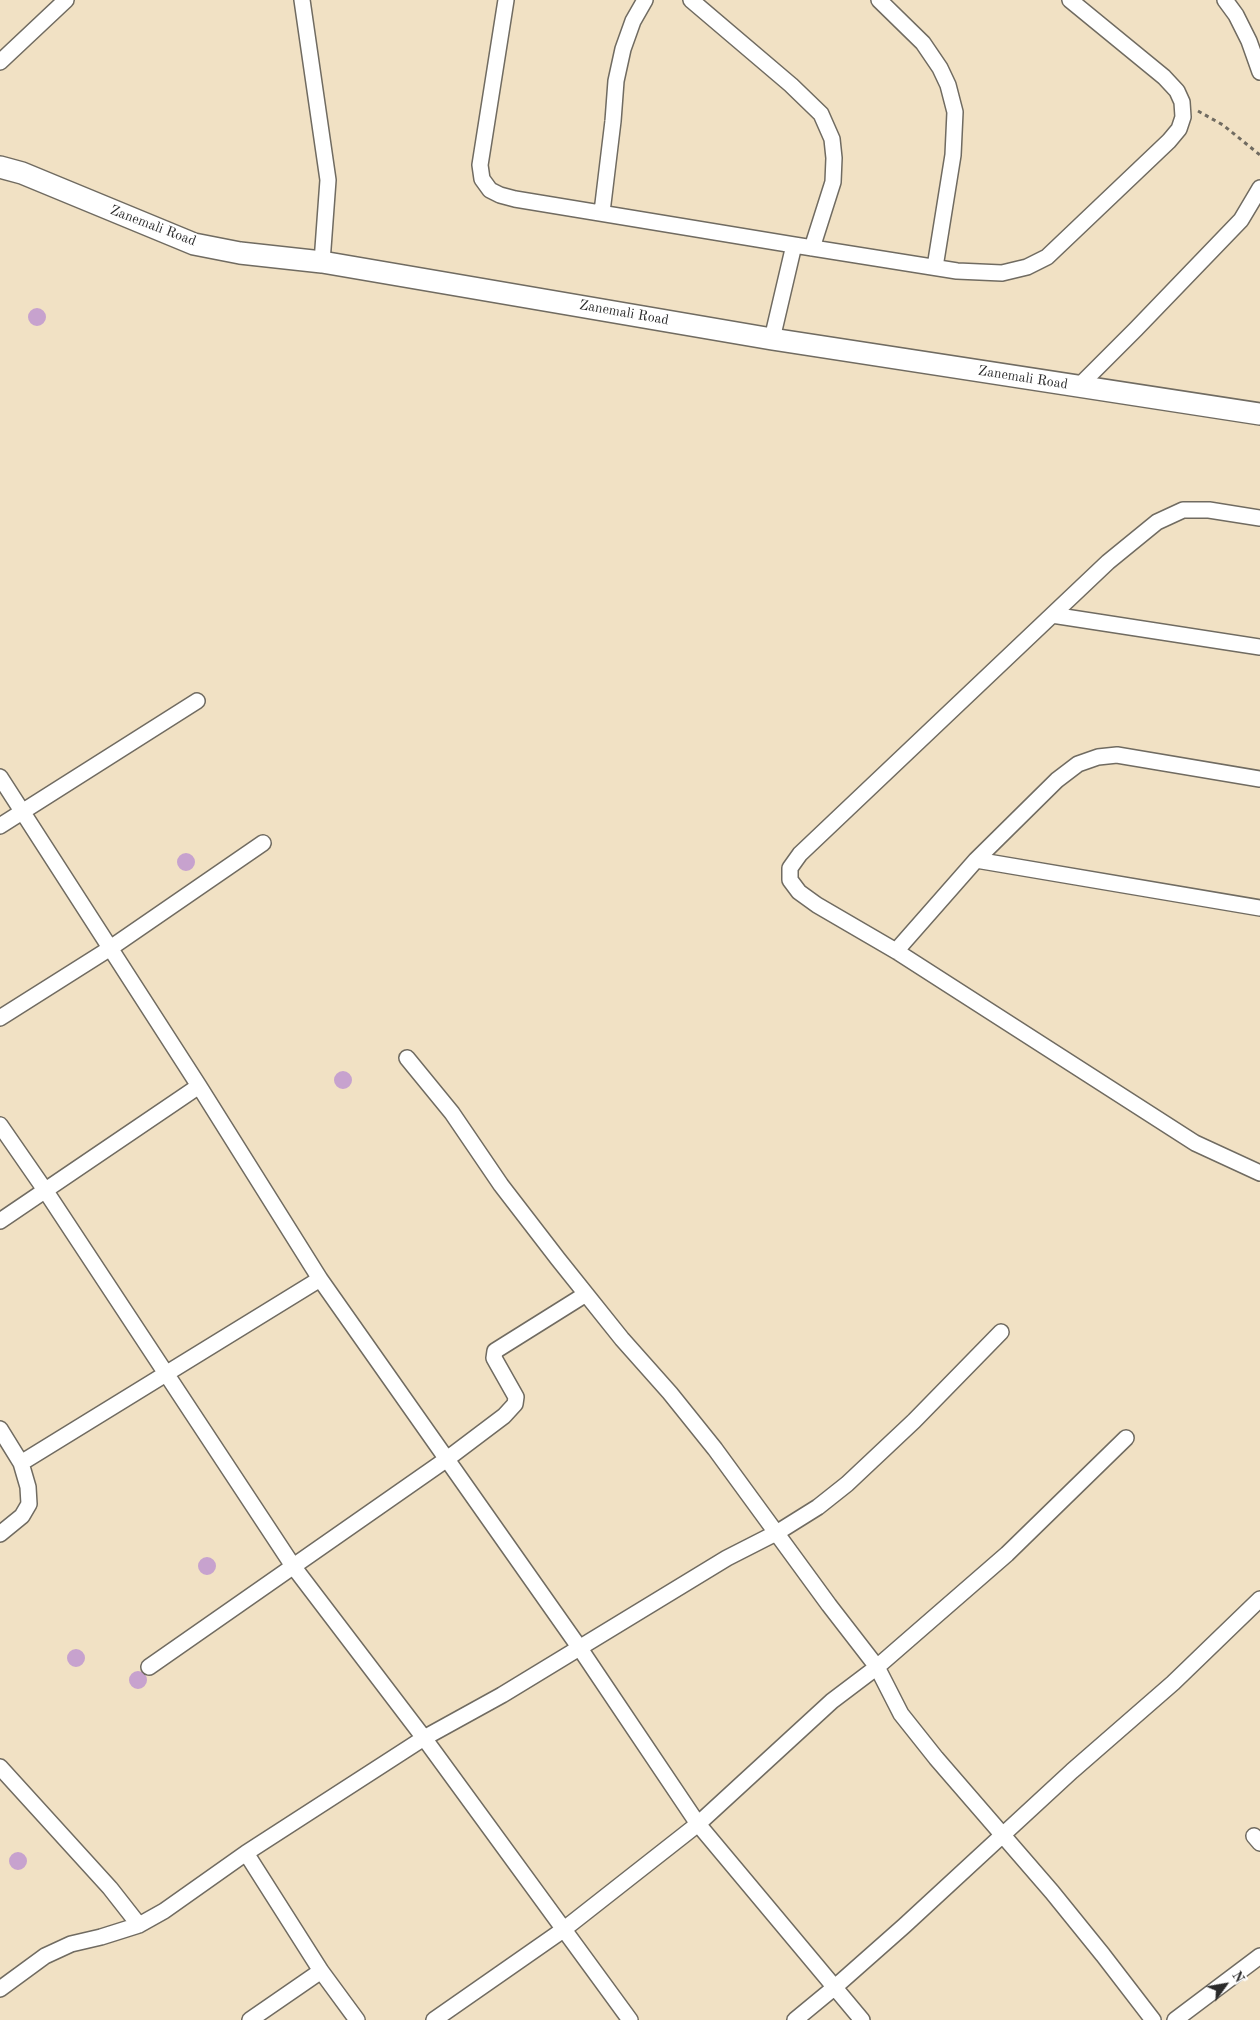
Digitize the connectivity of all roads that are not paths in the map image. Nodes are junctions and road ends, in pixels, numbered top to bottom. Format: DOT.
graph roads {
  1 [pos="66,0"];
  2 [pos="302,0"];
  3 [pos="506,0"];
  4 [pos="645,0"];
  5 [pos="690,0"];
  6 [pos="880,0"];
  7 [pos="1070,0"];
  8 [pos="1226,0"];
  9 [pos="0,62"];
  10 [pos="1260,72"];
  11 [pos="0,167"];
  12 [pos="1260,188"];
  13 [pos="602,212"];
  14 [pos="794,245"];
  15 [pos="812,248"];
  16 [pos="322,262"];
  17 [pos="935,267"];
  18 [pos="772,339"];
  19 [pos="1078,387"];
  20 [pos="1260,414"];
  21 [pos="1260,518"];
  22 [pos="1052,616"];
  23 [pos="1260,647"];
  24 [pos="197,701"];
  25 [pos="0,777"];
  26 [pos="1260,779"];
  27 [pos="23,813"];
  28 [pos="0,826"];
  29 [pos="263,843"];
  30 [pos="976,860"];
  31 [pos="1260,908"];
  32 [pos="109,949"];
  33 [pos="896,951"];
  34 [pos="0,1018"];
  35 [pos="407,1058"];
  36 [pos="199,1086"];
  37 [pos="0,1125"];
  38 [pos="1260,1173"];
  39 [pos="45,1190"];
  40 [pos="0,1221"];
  41 [pos="320,1279"];
  42 [pos="586,1294"];
  43 [pos="1001,1332"];
  44 [pos="166,1374"];
  45 [pos="0,1429"];
  46 [pos="1126,1438"];
  47 [pos="446,1458"];
  48 [pos="21,1463"];
  49 [pos="778,1532"];
  50 [pos="0,1534"];
  51 [pos="293,1566"];
  52 [pos="1260,1599"];
  53 [pos="579,1648"];
  54 [pos="149,1667"];
  55 [pos="877,1667"];
  56 [pos="424,1738"];
  57 [pos="0,1767"];
  58 [pos="698,1824"];
  59 [pos="1004,1835"];
  60 [pos="246,1852"];
  61 [pos="139,1925"];
  62 [pos="563,1930"];
  63 [pos="1260,1956"];
  64 [pos="321,1971"];
  65 [pos="835,1988"];
  66 [pos="0,1989"];
  67 [pos="250,2020"];
  68 [pos="358,2020"];
  69 [pos="434,2020"];
  70 [pos="630,2020"];
  71 [pos="795,2020"];
  72 [pos="862,2020"];
  73 [pos="1153,2020"];
  74 [pos="1175,2020"];
  1 -- 9 [label="street"];
  2 -- 16 [label="street"];
  3 -- 13 [label="street"];
  4 -- 13 [label="street"];
  5 -- 15 [label="street"];
  6 -- 17 [label="street"];
  7 -- 17 [label="street"];
  8 -- 10 [label="street"];
  11 -- 16 [label="street, Zanemali Road"];
  12 -- 19 [label="street"];
  13 -- 14 [label="street"];
  14 -- 15 [label="street"];
  14 -- 18 [label="street"];
  15 -- 17 [label="street"];
  16 -- 18 [label="street, Zanemali Road"];
  18 -- 19 [label="street, Zanemali Road"];
  19 -- 20 [label="street, Zanemali Road"];
  21 -- 22 [label="street"];
  22 -- 23 [label="street"];
  22 -- 33 [label="street"];
  24 -- 27 [label="street"];
  25 -- 27 [label="street"];
  26 -- 30 [label="street"];
  27 -- 28 [label="street"];
  27 -- 32 [label="street"];
  29 -- 32 [label="street"];
  30 -- 31 [label="street"];
  30 -- 33 [label="street"];
  32 -- 34 [label="street"];
  32 -- 36 [label="street"];
  33 -- 38 [label="street"];
  35 -- 42 [label="street"];
  36 -- 39 [label="street"];
  36 -- 41 [label="street"];
  37 -- 39 [label="street"];
  39 -- 40 [label="street"];
  39 -- 44 [label="street"];
  41 -- 44 [label="street"];
  41 -- 47 [label="street"];
  42 -- 47 [label="street"];
  42 -- 49 [label="street"];
  43 -- 49 [label="street"];
  44 -- 48 [label="street"];
  44 -- 51 [label="street"];
  45 -- 48 [label="street"];
  46 -- 55 [label="street"];
  47 -- 51 [label="street"];
  47 -- 53 [label="street"];
  48 -- 50 [label="street"];
  49 -- 53 [label="street"];
  49 -- 55 [label="street"];
  51 -- 54 [label="street"];
  51 -- 56 [label="street"];
  52 -- 59 [label="street"];
  53 -- 56 [label="street"];
  53 -- 58 [label="street"];
  55 -- 58 [label="street"];
  55 -- 59 [label="street"];
  56 -- 60 [label="street"];
  56 -- 62 [label="street"];
  57 -- 61 [label="street"];
  58 -- 62 [label="street"];
  58 -- 65 [label="street"];
  59 -- 65 [label="street"];
  59 -- 73 [label="street"];
  60 -- 61 [label="street"];
  60 -- 64 [label="street"];
  61 -- 66 [label="street"];
  62 -- 69 [label="street"];
  62 -- 70 [label="street"];
  63 -- 74 [label="street"];
  64 -- 67 [label="street"];
  64 -- 68 [label="street"];
  65 -- 71 [label="street"];
  65 -- 72 [label="street"];
}
